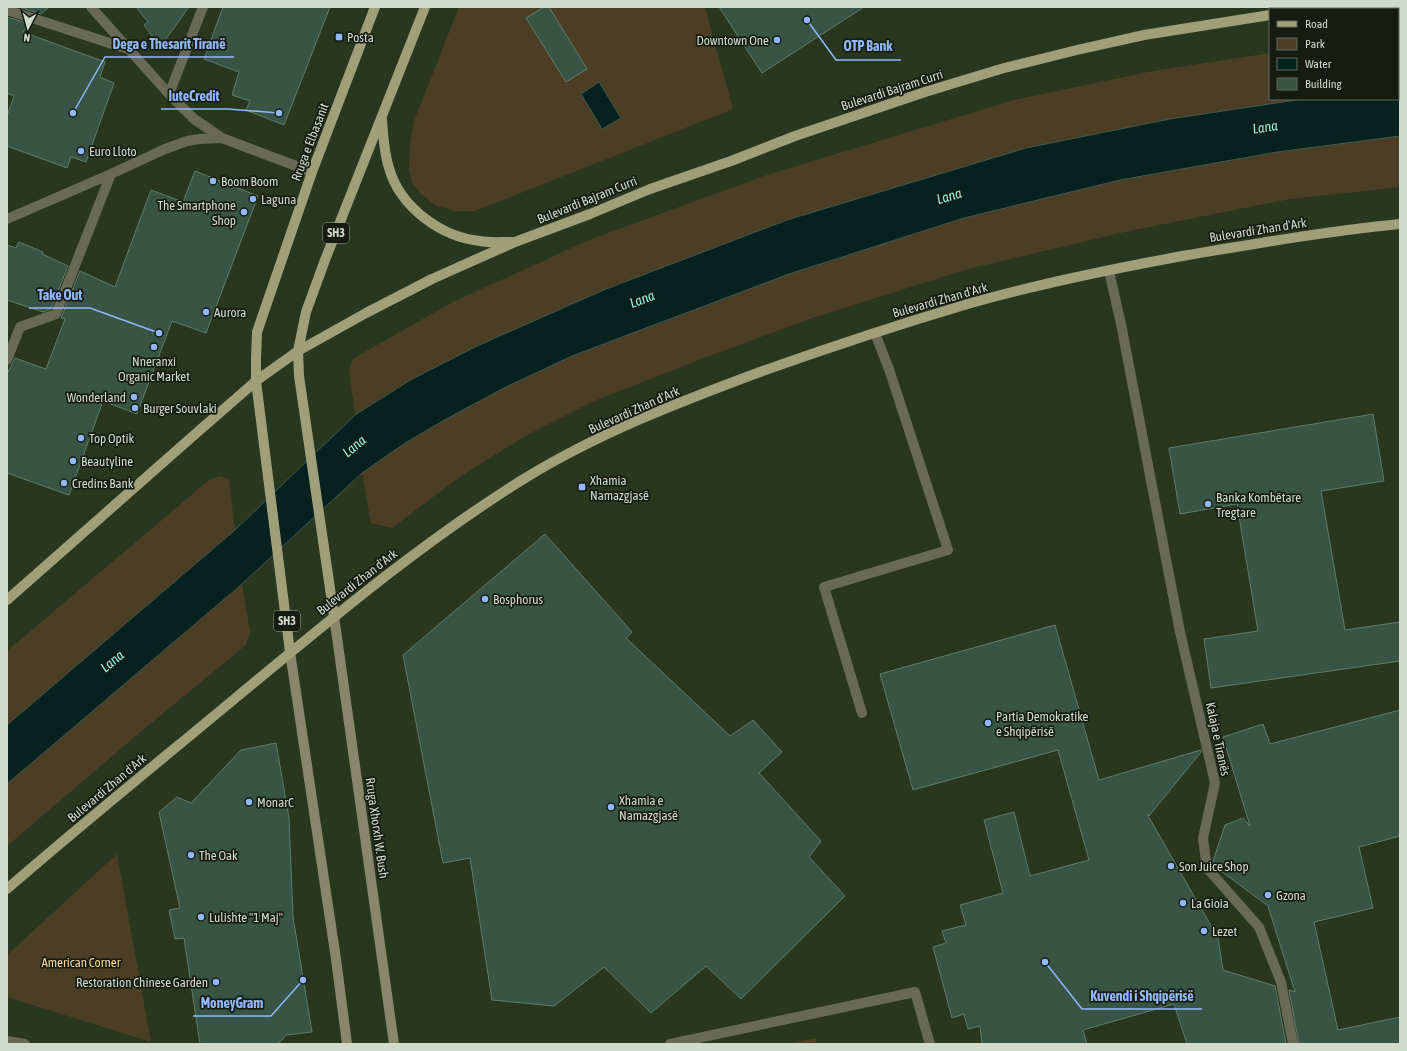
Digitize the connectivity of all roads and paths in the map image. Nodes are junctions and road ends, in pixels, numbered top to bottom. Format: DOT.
graph roads {
  1 [pos="91,7"];
  2 [pos="203,7"];
  3 [pos="375,7"];
  4 [pos="425,7"];
  5 [pos="7,10"];
  6 [pos="1269,15"];
  7 [pos="130,49"];
  8 [pos="169,94"];
  9 [pos="382,117"];
  10 [pos="222,138"];
  11 [pos="312,172"];
  12 [pos="111,174"];
  13 [pos="7,219"];
  14 [pos="1400,224"];
  15 [pos="515,242"];
  16 [pos="1109,271"];
  17 [pos="875,333"];
  18 [pos="298,351"];
  19 [pos="7,360"];
  20 [pos="256,381"];
  21 [pos="7,600"];
  22 [pos="334,616"];
  23 [pos="290,652"];
  24 [pos="862,713"];
  25 [pos="7,889"];
  26 [pos="7,1041"];
  27 [pos="25,1044"];
  28 [pos="347,1044"];
  29 [pos="394,1044"];
  30 [pos="670,1044"];
  31 [pos="930,1044"];
  32 [pos="1293,1044"];
  1 -- 7 [label="street"];
  2 -- 8 [label="street"];
  3 -- 11 [label="main road, Rruga e Elbasanit / SH3"];
  4 -- 9 [label="main road, SH3"];
  5 -- 7 [label="street"];
  6 -- 15 [label="main road, Bulevardi Bajram Curri"];
  7 -- 8 [label="street"];
  8 -- 10 [label="street"];
  9 -- 15 [label="main road"];
  9 -- 18 [label="main road, SH3"];
  10 -- 11 [label="street"];
  10 -- 12 [label="street"];
  11 -- 20 [label="main road, Rruga e Elbasanit / SH3"];
  12 -- 13 [label="street"];
  12 -- 19 [label="street"];
  14 -- 16 [label="main road, Bulevardi Zhan d'Ark"];
  15 -- 18 [label="main road, Bulevardi Bajram Curri"];
  16 -- 17 [label="main road, Bulevardi Zhan d'Ark"];
  16 -- 32 [label="street, Kalaja e Tiranës"];
  17 -- 22 [label="main road, Bulevardi Zhan d'Ark"];
  17 -- 24 [label="street"];
  18 -- 20 [label="main road, Bulevardi Bajram Curri"];
  18 -- 22 [label="main road, SH3"];
  20 -- 21 [label="main road, Bulevardi Bajram Curri"];
  20 -- 23 [label="main road, SH3"];
  22 -- 23 [label="main road, Bulevardi Zhan d'Ark"];
  22 -- 29 [label="main road, Rruga Xhorxh W. Bush"];
  23 -- 25 [label="main road, Bulevardi Zhan d'Ark"];
  23 -- 28 [label="main road"];
  26 -- 27 [label="street"];
  30 -- 31 [label="street"];
}
